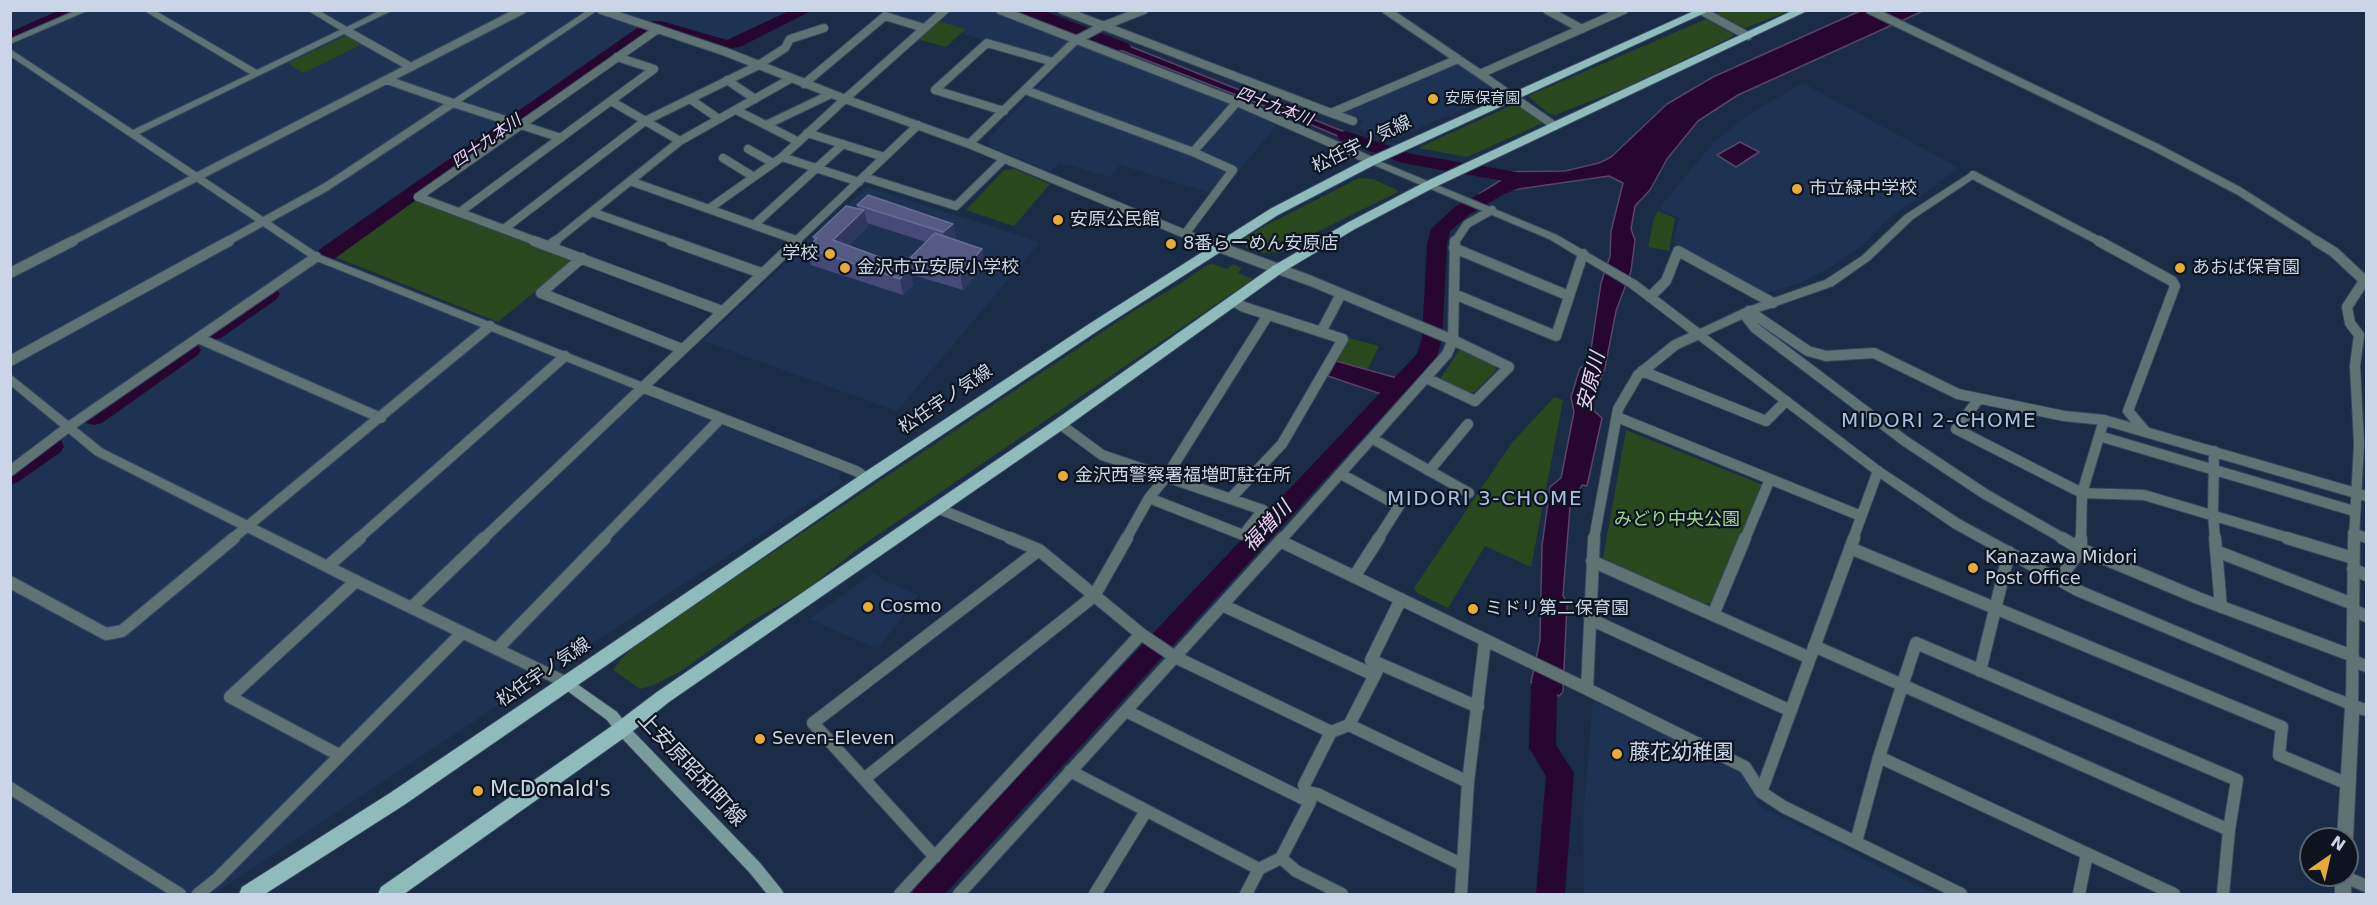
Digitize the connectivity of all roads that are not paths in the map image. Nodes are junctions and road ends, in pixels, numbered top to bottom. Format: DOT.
graph roads {
  1 [pos="85,10"];
  2 [pos="147,10"];
  3 [pos="311,10"];
  4 [pos="389,10"];
  5 [pos="522,10"];
  6 [pos="594,10"];
  7 [pos="601,10"];
  8 [pos="945,10"];
  9 [pos="1000,10"];
  10 [pos="1062,10"];
  11 [pos="1144,10"];
  12 [pos="1386,10"];
  13 [pos="1547,10"];
  14 [pos="1624,10"];
  15 [pos="1804,10"];
  16 [pos="1870,10"];
  17 [pos="1703,11"];
  18 [pos="1611,13"];
  19 [pos="1100,27"];
  20 [pos="658,28"];
  21 [pos="824,28"];
  22 [pos="924,28"];
  23 [pos="1582,29"];
  24 [pos="347,31"];
  25 [pos="1748,36"];
  26 [pos="1079,38"];
  27 [pos="10,42"];
  28 [pos="10,52"];
  29 [pos="617,57"];
  30 [pos="1458,59"];
  31 [pos="1053,62"];
  32 [pos="757,66"];
  33 [pos="411,67"];
  34 [pos="257,74"];
  35 [pos="1480,74"];
  36 [pos="790,79"];
  37 [pos="387,80"];
  38 [pos="727,80"];
  39 [pos="804,84"];
  40 [pos="1025,90"];
  41 [pos="831,94"];
  42 [pos="1515,97"];
  43 [pos="690,99"];
  44 [pos="755,99"];
  45 [pos="845,99"];
  46 [pos="611,101"];
  47 [pos="1237,102"];
  48 [pos="453,103"];
  49 [pos="736,110"];
  50 [pos="1004,111"];
  51 [pos="1332,113"];
  52 [pos="719,119"];
  53 [pos="645,121"];
  54 [pos="1353,121"];
  55 [pos="519,125"];
  56 [pos="766,125"];
  57 [pos="918,125"];
  58 [pos="1556,126"];
  59 [pos="134,133"];
  60 [pos="807,133"];
  61 [pos="561,138"];
  62 [pos="680,141"];
  63 [pos="797,141"];
  64 [pos="843,144"];
  65 [pos="969,144"];
  66 [pos="747,149"];
  67 [pos="1193,152"];
  68 [pos="782,157"];
  69 [pos="884,157"];
  70 [pos="723,158"];
  71 [pos="1378,158"];
  72 [pos="1004,159"];
  73 [pos="773,163"];
  74 [pos="817,168"];
  75 [pos="1973,175"];
  76 [pos="198,177"];
  77 [pos="754,177"];
  78 [pos="862,180"];
  79 [pos="630,181"];
  80 [pos="1436,182"];
  81 [pos="711,208"];
  82 [pos="1487,208"];
  83 [pos="460,212"];
  84 [pos="592,212"];
  85 [pos="264,221"];
  86 [pos="755,224"];
  87 [pos="504,229"];
  88 [pos="1185,234"];
  89 [pos="796,240"];
  90 [pos="549,246"];
  91 [pos="1217,246"];
  92 [pos="1454,248"];
  93 [pos="1583,254"];
  94 [pos="316,257"];
  95 [pos="582,258"];
  96 [pos="1278,269"];
  97 [pos="10,273"];
  98 [pos="761,273"];
  99 [pos="2365,281"];
  100 [pos="1341,294"];
  101 [pos="1454,294"];
  102 [pos="1569,296"];
  103 [pos="1650,297"];
  104 [pos="1233,301"];
  105 [pos="1773,303"];
  106 [pos="722,311"];
  107 [pos="1747,313"];
  108 [pos="1268,315"];
  109 [pos="490,327"];
  110 [pos="1321,332"];
  111 [pos="1699,334"];
  112 [pos="2363,337"];
  113 [pos="198,338"];
  114 [pos="1448,339"];
  115 [pos="682,348"];
  116 [pos="565,356"];
  117 [pos="10,361"];
  118 [pos="1642,371"];
  119 [pos="10,378"];
  120 [pos="1426,378"];
  121 [pos="642,387"];
  122 [pos="1978,400"];
  123 [pos="1786,401"];
  124 [pos="1617,417"];
  125 [pos="381,418"];
  126 [pos="721,418"];
  127 [pos="2104,420"];
  128 [pos="1060,424"];
  129 [pos="1468,424"];
  130 [pos="67,428"];
  131 [pos="2147,433"];
  132 [pos="2098,436"];
  133 [pos="1373,440"];
  134 [pos="2363,450"];
  135 [pos="2214,451"];
  136 [pos="2214,469"];
  137 [pos="10,471"];
  138 [pos="1429,471"];
  139 [pos="1878,471"];
  140 [pos="1341,474"];
  141 [pos="1166,477"];
  142 [pos="867,478"];
  143 [pos="1770,479"];
  144 [pos="1469,493"];
  145 [pos="2082,493"];
  146 [pos="2362,494"];
  147 [pos="1149,498"];
  148 [pos="1230,499"];
  149 [pos="937,508"];
  150 [pos="2354,511"];
  151 [pos="2213,514"];
  152 [pos="1861,516"];
  153 [pos="249,527"];
  154 [pos="2353,533"];
  155 [pos="2367,538"];
  156 [pos="1280,541"];
  157 [pos="1850,548"];
  158 [pos="2081,549"];
  159 [pos="1039,550"];
  160 [pos="2217,551"];
  161 [pos="2009,552"];
  162 [pos="1592,561"];
  163 [pos="2353,564"];
  164 [pos="328,566"];
  165 [pos="2367,574"];
  166 [pos="1354,577"];
  167 [pos="2059,580"];
  168 [pos="356,581"];
  169 [pos="10,582"];
  170 [pos="1094,596"];
  171 [pos="1401,599"];
  172 [pos="1222,605"];
  173 [pos="412,607"];
  174 [pos="1996,607"];
  175 [pos="2221,607"];
  176 [pos="2353,607"];
  177 [pos="1713,615"];
  178 [pos="2367,616"];
  179 [pos="1590,619"];
  180 [pos="462,633"];
  181 [pos="1145,636"];
  182 [pos="1485,641"];
  183 [pos="497,649"];
  184 [pos="1812,652"];
  185 [pos="1171,654"];
  186 [pos="2353,659"];
  187 [pos="1371,660"];
  188 [pos="2367,666"];
  189 [pos="1980,670"];
  190 [pos="1374,675"];
  191 [pos="567,683"];
  192 [pos="1581,686"];
  193 [pos="1903,686"];
  194 [pos="1478,707"];
  195 [pos="2360,707"];
  196 [pos="1126,711"];
  197 [pos="1791,711"];
  198 [pos="1349,725"];
  199 [pos="622,729"];
  200 [pos="1331,732"];
  201 [pos="339,755"];
  202 [pos="1879,757"];
  203 [pos="1070,771"];
  204 [pos="864,779"];
  205 [pos="1468,782"];
  206 [pos="2348,784"];
  207 [pos="10,788"];
  208 [pos="1761,792"];
  209 [pos="1308,797"];
  210 [pos="1146,811"];
  211 [pos="2346,827"];
  212 [pos="2229,830"];
  213 [pos="1856,842"];
  214 [pos="2087,854"];
  215 [pos="935,857"];
  216 [pos="1281,858"];
  217 [pos="1463,865"];
  218 [pos="1259,869"];
  219 [pos="180,894"];
  220 [pos="198,894"];
  221 [pos="249,894"];
  222 [pos="388,894"];
  223 [pos="776,894"];
  224 [pos="900,894"];
  225 [pos="959,894"];
  226 [pos="1095,894"];
  227 [pos="1246,894"];
  228 [pos="1342,894"];
  229 [pos="1461,894"];
  230 [pos="1961,894"];
  231 [pos="2079,894"];
  232 [pos="2174,894"];
  233 [pos="2223,894"];
  1 -- 27 [label="street"];
  2 -- 34 [label="street"];
  3 -- 24 [label="street"];
  4 -- 24 [label="street"];
  5 -- 33 [label="street"];
  6 -- 48 [label="street"];
  7 -- 20 [label="street"];
  8 -- 22 [label="street"];
  9 -- 26 [label="street"];
  10 -- 19 [label="street"];
  11 -- 19 [label="street"];
  12 -- 30 [label="street"];
  13 -- 23 [label="street"];
  14 -- 18 [label="street"];
  15 -- 25 [label="main road"];
  16 -- 99 [label="street"];
  17 -- 25 [label="street"];
  17 -- 42 [label="main road, 松任宇ノ気線"];
  18 -- 23 [label="street"];
  19 -- 26 [label="street"];
  19 -- 51 [label="street"];
  20 -- 29 [label="street"];
  20 -- 32 [label="street"];
  21 -- 32 [label="street"];
  22 -- 39 [label="street"];
  22 -- 45 [label="street"];
  23 -- 35 [label="street"];
  24 -- 33 [label="street"];
  24 -- 34 [label="street"];
  25 -- 58 [label="main road"];
  26 -- 31 [label="street"];
  26 -- 47 [label="street"];
  28 -- 59 [label="street"];
  29 -- 46 [label="street"];
  29 -- 55 [label="street"];
  30 -- 35 [label="street"];
  30 -- 51 [label="street"];
  31 -- 40 [label="street"];
  31 -- 50 [label="street"];
  32 -- 36 [label="street"];
  32 -- 38 [label="street"];
  33 -- 37 [label="street"];
  34 -- 59 [label="street"];
  35 -- 42 [label="street"];
  36 -- 39 [label="street"];
  36 -- 44 [label="street"];
  37 -- 48 [label="street"];
  37 -- 76 [label="street"];
  38 -- 43 [label="street"];
  38 -- 44 [label="street"];
  39 -- 41 [label="street"];
  40 -- 50 [label="street"];
  40 -- 67 [label="street"];
  41 -- 45 [label="street"];
  41 -- 56 [label="street"];
  42 -- 58 [label="street"];
  42 -- 71 [label="main road, 松任宇ノ気線"];
  43 -- 52 [label="street"];
  43 -- 53 [label="street"];
  44 -- 49 [label="street"];
  45 -- 57 [label="street"];
  45 -- 60 [label="street"];
  46 -- 53 [label="street"];
  46 -- 61 [label="street"];
  47 -- 67 [label="street"];
  47 -- 71 [label="street"];
  48 -- 55 [label="street"];
  48 -- 85 [label="street"];
  49 -- 52 [label="street"];
  49 -- 56 [label="street"];
  50 -- 65 [label="street"];
  51 -- 54 [label="street"];
  52 -- 62 [label="street"];
  53 -- 62 [label="street"];
  53 -- 87 [label="street"];
  55 -- 61 [label="street"];
  55 -- 83 [label="street"];
  56 -- 63 [label="street"];
  57 -- 65 [label="street"];
  57 -- 69 [label="street"];
  58 -- 80 [label="main road"];
  59 -- 76 [label="street"];
  60 -- 63 [label="street"];
  60 -- 64 [label="street"];
  61 -- 83 [label="street"];
  62 -- 79 [label="street"];
  63 -- 68 [label="street"];
  64 -- 69 [label="street"];
  64 -- 74 [label="street"];
  65 -- 72 [label="street"];
  66 -- 73 [label="street"];
  67 -- 88 [label="street"];
  68 -- 73 [label="street"];
  68 -- 74 [label="street"];
  69 -- 78 [label="street"];
  70 -- 77 [label="street"];
  71 -- 80 [label="street"];
  71 -- 91 [label="main road, 松任宇ノ気線"];
  72 -- 78 [label="street"];
  72 -- 88 [label="street"];
  73 -- 77 [label="street"];
  74 -- 78 [label="street"];
  74 -- 86 [label="street"];
  75 -- 105 [label="street"];
  75 -- 131 [label="street"];
  76 -- 85 [label="street"];
  76 -- 97 [label="street"];
  77 -- 81 [label="street"];
  78 -- 89 [label="street"];
  79 -- 81 [label="street"];
  79 -- 84 [label="street"];
  80 -- 82 [label="street"];
  80 -- 96 [label="main road"];
  81 -- 86 [label="street"];
  82 -- 92 [label="street"];
  82 -- 93 [label="street"];
  83 -- 87 [label="street"];
  84 -- 90 [label="street"];
  84 -- 98 [label="street"];
  85 -- 94 [label="street"];
  85 -- 117 [label="street"];
  86 -- 89 [label="street"];
  87 -- 90 [label="street"];
  88 -- 91 [label="street"];
  89 -- 98 [label="street"];
  90 -- 95 [label="street"];
  91 -- 96 [label="street"];
  91 -- 142 [label="main road, 松任宇ノ気線"];
  92 -- 101 [label="street"];
  92 -- 102 [label="street"];
  93 -- 102 [label="street"];
  93 -- 103 [label="street"];
  94 -- 109 [label="street"];
  94 -- 113 [label="street"];
  95 -- 106 [label="street"];
  95 -- 115 [label="street"];
  96 -- 100 [label="street"];
  96 -- 104 [label="main road"];
  98 -- 106 [label="street"];
  99 -- 112 [label="street"];
  100 -- 110 [label="street"];
  100 -- 114 [label="street"];
  101 -- 102 [label="street"];
  101 -- 114 [label="street"];
  103 -- 105 [label="street"];
  103 -- 111 [label="street"];
  104 -- 108 [label="street"];
  104 -- 128 [label="main road"];
  105 -- 107 [label="street"];
  106 -- 115 [label="street"];
  107 -- 111 [label="street"];
  107 -- 122 [label="street"];
  107 -- 158 [label="street"];
  108 -- 110 [label="street"];
  108 -- 141 [label="street"];
  109 -- 116 [label="street"];
  109 -- 125 [label="street"];
  110 -- 148 [label="street"];
  111 -- 118 [label="street"];
  111 -- 123 [label="street"];
  112 -- 134 [label="street"];
  113 -- 125 [label="street"];
  113 -- 130 [label="street"];
  114 -- 120 [label="street"];
  114 -- 120 [label="street"];
  115 -- 121 [label="street"];
  116 -- 121 [label="street"];
  116 -- 164 [label="street"];
  118 -- 123 [label="street"];
  118 -- 124 [label="street"];
  119 -- 130 [label="street"];
  120 -- 133 [label="street"];
  121 -- 126 [label="street"];
  121 -- 173 [label="street"];
  122 -- 127 [label="street"];
  122 -- 145 [label="street"];
  123 -- 139 [label="street"];
  124 -- 143 [label="street"];
  124 -- 162 [label="street"];
  125 -- 153 [label="street"];
  126 -- 142 [label="street"];
  126 -- 183 [label="street"];
  127 -- 131 [label="street"];
  127 -- 132 [label="street"];
  128 -- 141 [label="street"];
  128 -- 149 [label="main road"];
  129 -- 138 [label="street"];
  130 -- 137 [label="street"];
  130 -- 153 [label="street"];
  131 -- 135 [label="street"];
  132 -- 136 [label="street"];
  132 -- 145 [label="street"];
  133 -- 138 [label="street"];
  133 -- 140 [label="street"];
  134 -- 146 [label="street"];
  135 -- 136 [label="street"];
  135 -- 146 [label="street"];
  136 -- 150 [label="street"];
  136 -- 151 [label="street"];
  138 -- 144 [label="street"];
  139 -- 152 [label="street"];
  139 -- 161 [label="street"];
  140 -- 156 [label="street"];
  140 -- 166 [label="street"];
  141 -- 147 [label="street"];
  141 -- 148 [label="street"];
  142 -- 191 [label="main road, 松任宇ノ気線"];
  143 -- 152 [label="street"];
  143 -- 177 [label="street"];
  145 -- 151 [label="street"];
  145 -- 158 [label="street"];
  146 -- 150 [label="street"];
  147 -- 148 [label="street"];
  147 -- 170 [label="street"];
  149 -- 159 [label="street"];
  149 -- 199 [label="main road"];
  150 -- 154 [label="street"];
  151 -- 160 [label="street"];
  151 -- 163 [label="street"];
  152 -- 157 [label="street"];
  153 -- 164 [label="street"];
  153 -- 169 [label="street"];
  154 -- 155 [label="street"];
  154 -- 163 [label="street"];
  156 -- 166 [label="street"];
  156 -- 172 [label="street"];
  157 -- 174 [label="street"];
  157 -- 184 [label="street"];
  158 -- 167 [label="street"];
  158 -- 175 [label="street"];
  159 -- 170 [label="street"];
  159 -- 204 [label="street"];
  160 -- 175 [label="street"];
  160 -- 176 [label="street"];
  161 -- 167 [label="street"];
  161 -- 174 [label="street"];
  162 -- 177 [label="street"];
  162 -- 179 [label="street"];
  163 -- 165 [label="street"];
  163 -- 176 [label="street"];
  164 -- 168 [label="street"];
  166 -- 171 [label="street"];
  167 -- 195 [label="street"];
  168 -- 173 [label="street"];
  168 -- 201 [label="street"];
  170 -- 181 [label="street"];
  170 -- 204 [label="street"];
  171 -- 182 [label="street"];
  171 -- 187 [label="street"];
  172 -- 185 [label="street"];
  172 -- 190 [label="street"];
  173 -- 180 [label="street"];
  174 -- 189 [label="street"];
  174 -- 206 [label="street"];
  175 -- 186 [label="street"];
  176 -- 178 [label="street"];
  176 -- 186 [label="street"];
  177 -- 184 [label="street"];
  179 -- 192 [label="street"];
  179 -- 197 [label="street"];
  180 -- 183 [label="street"];
  180 -- 201 [label="street"];
  181 -- 185 [label="street"];
  181 -- 215 [label="street"];
  182 -- 192 [label="street"];
  182 -- 194 [label="street"];
  183 -- 191 [label="street"];
  184 -- 193 [label="street"];
  184 -- 197 [label="street"];
  185 -- 196 [label="street"];
  185 -- 200 [label="street"];
  186 -- 188 [label="street"];
  186 -- 195 [label="street"];
  187 -- 190 [label="street"];
  187 -- 194 [label="street"];
  189 -- 193 [label="street"];
  189 -- 212 [label="street"];
  190 -- 198 [label="street"];
  191 -- 199 [label="main road, 上安原昭和町線"];
  191 -- 221 [label="main road, 松任宇ノ気線"];
  192 -- 208 [label="street"];
  193 -- 202 [label="street"];
  193 -- 212 [label="street"];
  194 -- 205 [label="street"];
  195 -- 206 [label="street"];
  196 -- 203 [label="street"];
  196 -- 209 [label="street"];
  197 -- 208 [label="street"];
  198 -- 200 [label="street"];
  198 -- 205 [label="street"];
  199 -- 222 [label="main road"];
  199 -- 223 [label="main road, 上安原昭和町線"];
  200 -- 209 [label="street"];
  201 -- 220 [label="street"];
  202 -- 213 [label="street"];
  202 -- 214 [label="street"];
  203 -- 210 [label="street"];
  203 -- 225 [label="street"];
  204 -- 215 [label="street"];
  205 -- 217 [label="street"];
  206 -- 211 [label="street"];
  207 -- 219 [label="street"];
  208 -- 213 [label="street"];
  209 -- 216 [label="street"];
  209 -- 217 [label="street"];
  210 -- 218 [label="street"];
  210 -- 226 [label="street"];
  212 -- 233 [label="street"];
  213 -- 230 [label="street"];
  214 -- 231 [label="street"];
  214 -- 232 [label="street"];
  215 -- 224 [label="street"];
  216 -- 218 [label="street"];
  216 -- 228 [label="street"];
  217 -- 229 [label="street"];
  218 -- 227 [label="street"];
}
